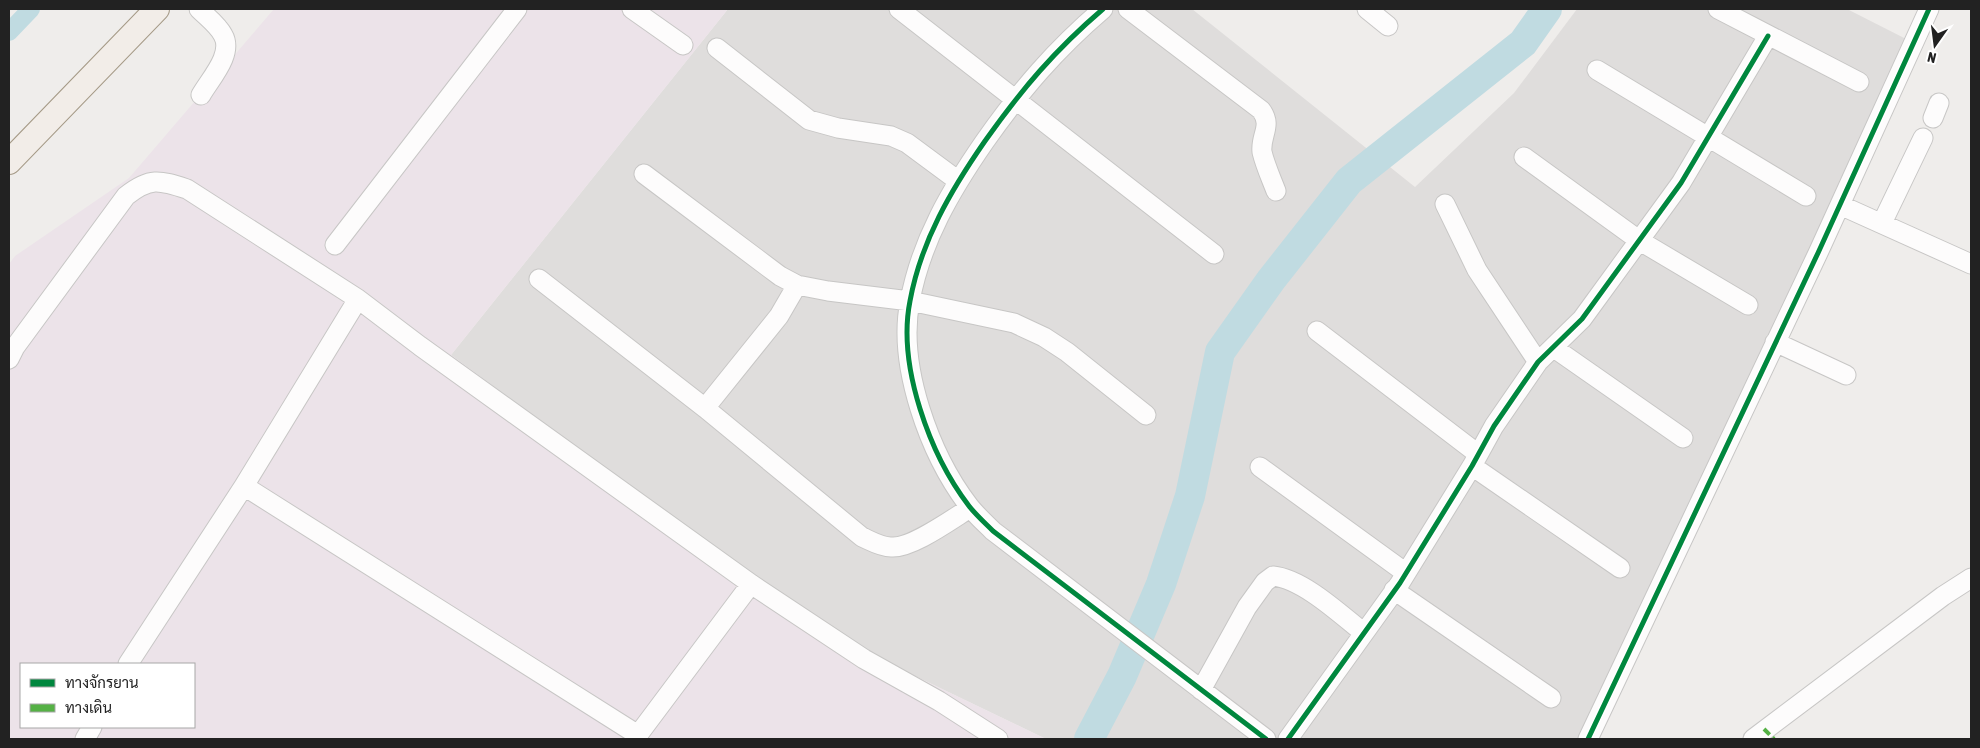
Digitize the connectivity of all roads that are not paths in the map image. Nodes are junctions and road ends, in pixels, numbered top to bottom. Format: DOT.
graph roads {
  1 [pos="157,9"];
  2 [pos="199,9"];
  3 [pos="517,9"];
  4 [pos="632,9"];
  5 [pos="900,9"];
  6 [pos="1103,9"];
  7 [pos="1128,9"];
  8 [pos="1367,9"];
  9 [pos="1718,9"];
  10 [pos="1929,9"];
  11 [pos="1388,26"];
  12 [pos="1768,36"];
  13 [pos="683,46"];
  14 [pos="718,48"];
  15 [pos="1597,70"];
  16 [pos="1860,82"];
  17 [pos="200,95"];
  18 [pos="1015,98"];
  19 [pos="1709,136"];
  20 [pos="1923,138"];
  21 [pos="1524,157"];
  22 [pos="9,162"];
  23 [pos="644,174"];
  24 [pos="957,180"];
  25 [pos="1276,191"];
  26 [pos="1806,196"];
  27 [pos="1445,204"];
  28 [pos="1840,205"];
  29 [pos="1882,223"];
  30 [pos="1640,242"];
  31 [pos="335,246"];
  32 [pos="1214,254"];
  33 [pos="1971,264"];
  34 [pos="539,279"];
  35 [pos="797,285"];
  36 [pos="358,299"];
  37 [pos="910,301"];
  38 [pos="1748,305"];
  39 [pos="1317,331"];
  40 [pos="1775,342"];
  41 [pos="1554,348"];
  42 [pos="9,359"];
  43 [pos="1538,362"];
  44 [pos="1846,375"];
  45 [pos="705,408"];
  46 [pos="1146,415"];
  47 [pos="1683,438"];
  48 [pos="1475,460"];
  49 [pos="1260,467"];
  50 [pos="244,486"];
  51 [pos="970,508"];
  52 [pos="1620,568"];
  53 [pos="1406,573"];
  54 [pos="1971,578"];
  55 [pos="751,584"];
  56 [pos="1394,590"];
  57 [pos="1364,633"];
  58 [pos="129,663"];
  59 [pos="1201,690"];
  60 [pos="1551,698"];
  61 [pos="91,728"];
  62 [pos="1298,736"];
  63 [pos="637,737"];
  64 [pos="85,739"];
  65 [pos="998,739"];
  66 [pos="1266,739"];
  67 [pos="1588,739"];
  68 [pos="1753,739"];
  1 -- 22 [label="main road"];
  2 -- 17 [label="street"];
  3 -- 31 [label="street"];
  4 -- 13 [label="street"];
  5 -- 18 [label="street"];
  6 -- 18 [label="street"];
  7 -- 25 [label="street"];
  8 -- 11 [label="street"];
  9 -- 12 [label="street"];
  10 -- 28 [label="street"];
  12 -- 16 [label="street"];
  12 -- 19 [label="street"];
  14 -- 24 [label="street"];
  15 -- 19 [label="street"];
  18 -- 24 [label="street"];
  18 -- 32 [label="street"];
  19 -- 26 [label="street"];
  19 -- 30 [label="street"];
  20 -- 29 [label="street"];
  21 -- 30 [label="street"];
  23 -- 35 [label="street"];
  24 -- 37 [label="street"];
  27 -- 43 [label="street"];
  28 -- 29 [label="street"];
  28 -- 40 [label="street"];
  29 -- 33 [label="street"];
  30 -- 38 [label="street"];
  30 -- 41 [label="street"];
  34 -- 45 [label="street"];
  35 -- 37 [label="street"];
  35 -- 45 [label="street"];
  36 -- 42 [label="street"];
  36 -- 50 [label="street"];
  36 -- 55 [label="street"];
  37 -- 46 [label="street"];
  37 -- 51 [label="street"];
  39 -- 48 [label="street"];
  40 -- 44 [label="street"];
  40 -- 67 [label="street"];
  41 -- 43 [label="street"];
  41 -- 47 [label="street"];
  43 -- 48 [label="street"];
  45 -- 51 [label="street"];
  48 -- 52 [label="street"];
  48 -- 53 [label="street"];
  49 -- 53 [label="street"];
  50 -- 58 [label="street"];
  50 -- 63 [label="street"];
  51 -- 59 [label="street"];
  53 -- 56 [label="street"];
  54 -- 68 [label="street"];
  55 -- 63 [label="street"];
  55 -- 65 [label="street"];
  56 -- 57 [label="street"];
  56 -- 60 [label="street"];
  57 -- 59 [label="street"];
  57 -- 62 [label="street"];
  59 -- 66 [label="street"];
  61 -- 64 [label="street"];
}
